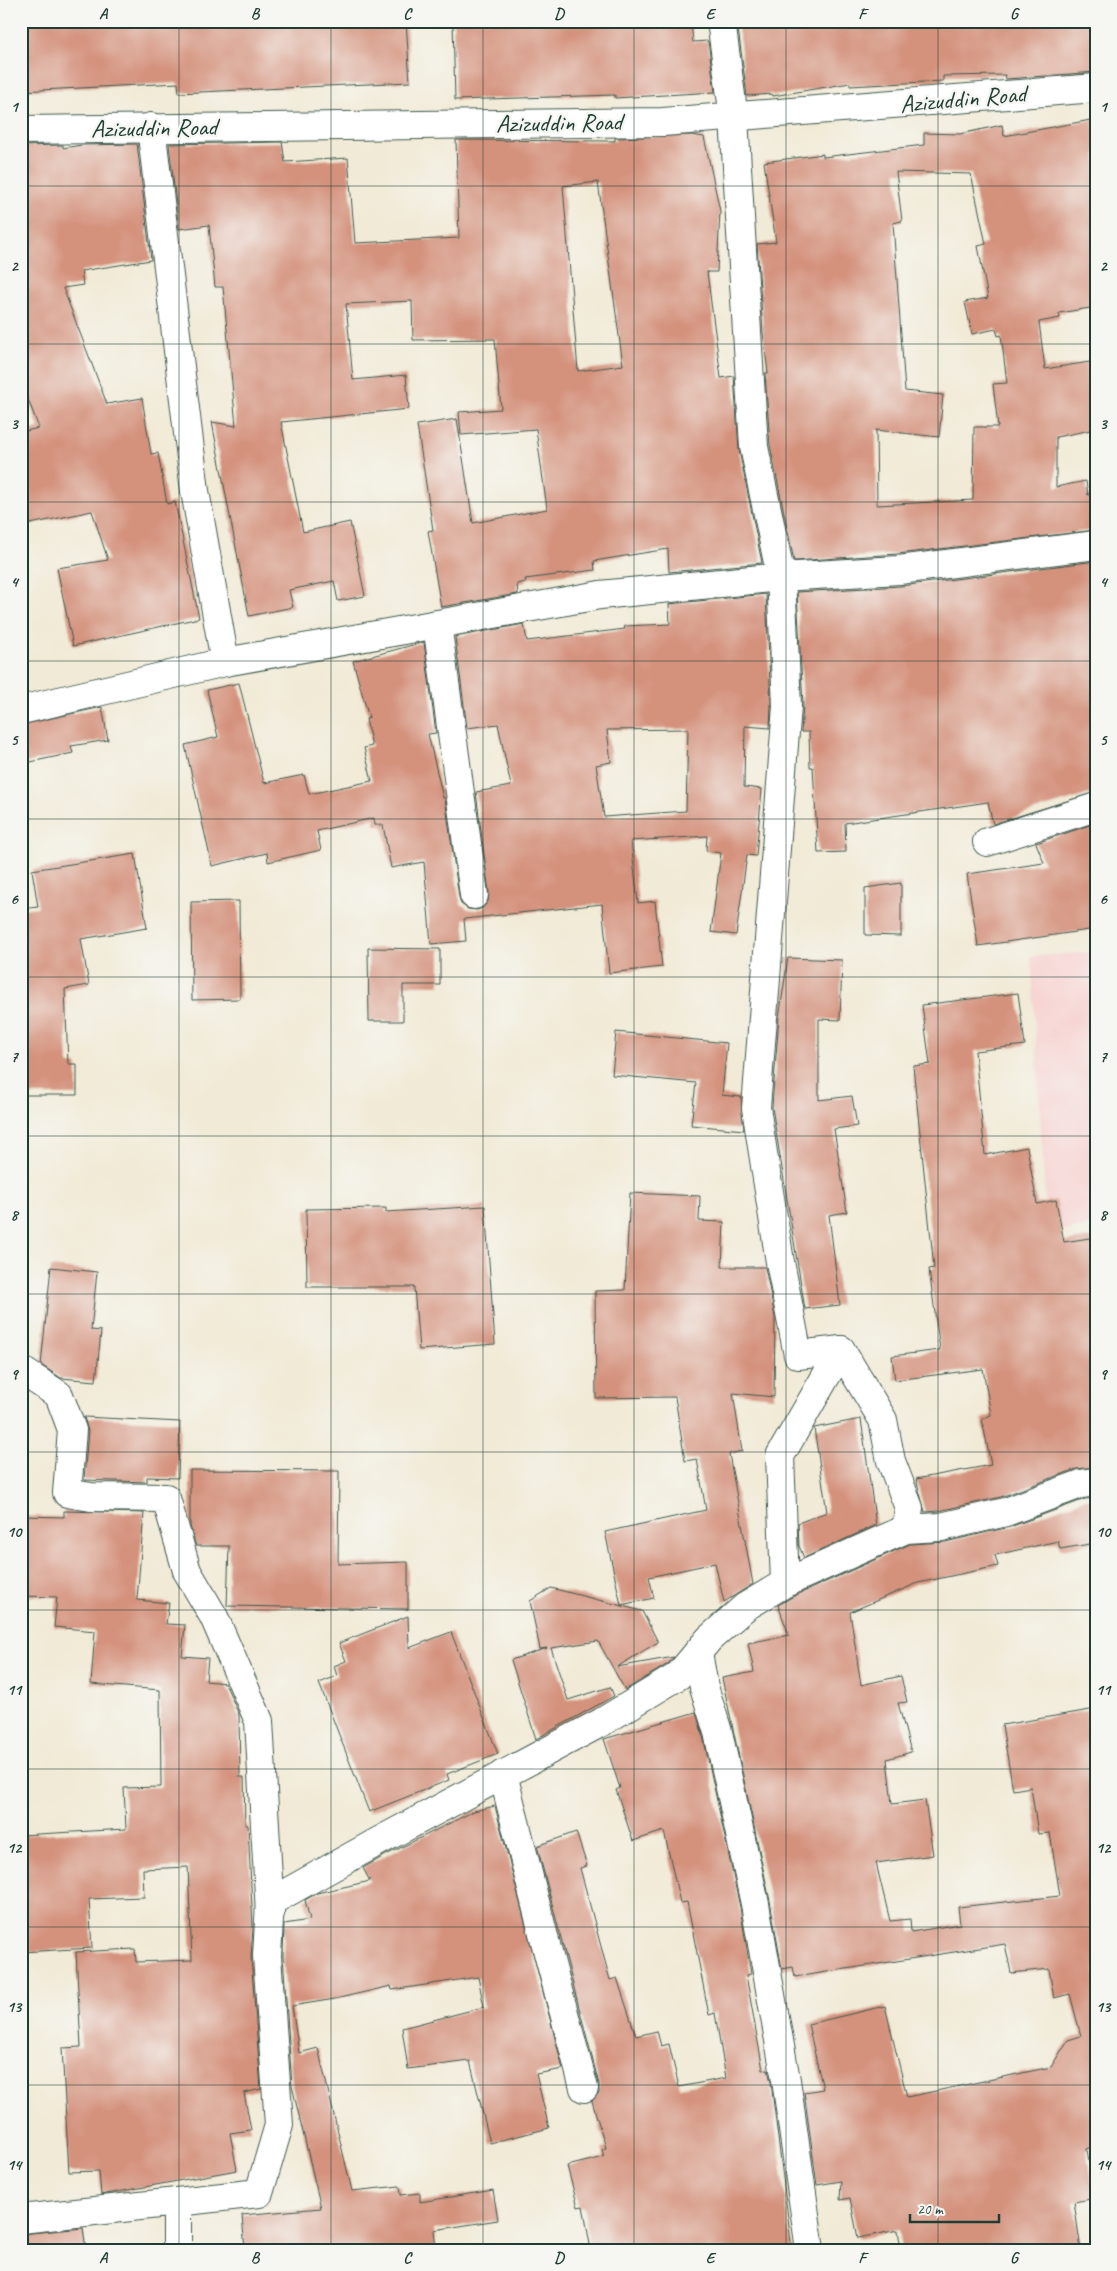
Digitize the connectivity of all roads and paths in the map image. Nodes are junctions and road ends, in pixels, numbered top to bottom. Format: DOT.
graph roads {
  1 [pos="721,21"];
  2 [pos="1096,88"];
  3 [pos="734,118"];
  4 [pos="151,128"];
  5 [pos="21,130"];
  6 [pos="1096,545"];
  7 [pos="781,577"];
  8 [pos="437,624"];
  9 [pos="225,662"];
  10 [pos="21,710"];
  11 [pos="1096,807"];
  12 [pos="987,842"];
  13 [pos="474,895"];
  14 [pos="841,1350"];
  15 [pos="21,1370"];
  16 [pos="1096,1482"];
  17 [pos="906,1529"];
  18 [pos="785,1583"];
  19 [pos="698,1652"];
  20 [pos="678,1676"];
  21 [pos="704,1687"];
  22 [pos="503,1774"];
  23 [pos="270,1913"];
  24 [pos="584,2088"];
  25 [pos="177,2202"];
  26 [pos="21,2219"];
  27 [pos="177,2250"];
  28 [pos="810,2250"];
  1 -- 3 [label="street"];
  2 -- 3 [label="street, Azizuddin Road"];
  3 -- 4 [label="street, Azizuddin Road"];
  3 -- 7 [label="street"];
  4 -- 5 [label="street, Azizuddin Road"];
  4 -- 9 [label="street"];
  6 -- 7 [label="street"];
  7 -- 8 [label="street"];
  7 -- 14 [label="street"];
  8 -- 9 [label="street"];
  8 -- 13 [label="street"];
  9 -- 10 [label="street"];
  11 -- 12 [label="street"];
  14 -- 17 [label="street"];
  14 -- 18 [label="street"];
  15 -- 23 [label="street"];
  16 -- 17 [label="street"];
  17 -- 18 [label="street"];
  18 -- 19 [label="street"];
  19 -- 20 [label="street"];
  19 -- 21 [label="street"];
  20 -- 21 [label="street"];
  20 -- 22 [label="street"];
  21 -- 28 [label="street"];
  22 -- 23 [label="street"];
  22 -- 24 [label="street"];
  23 -- 25 [label="street"];
  25 -- 26 [label="street"];
  25 -- 27 [label="street"];
}
